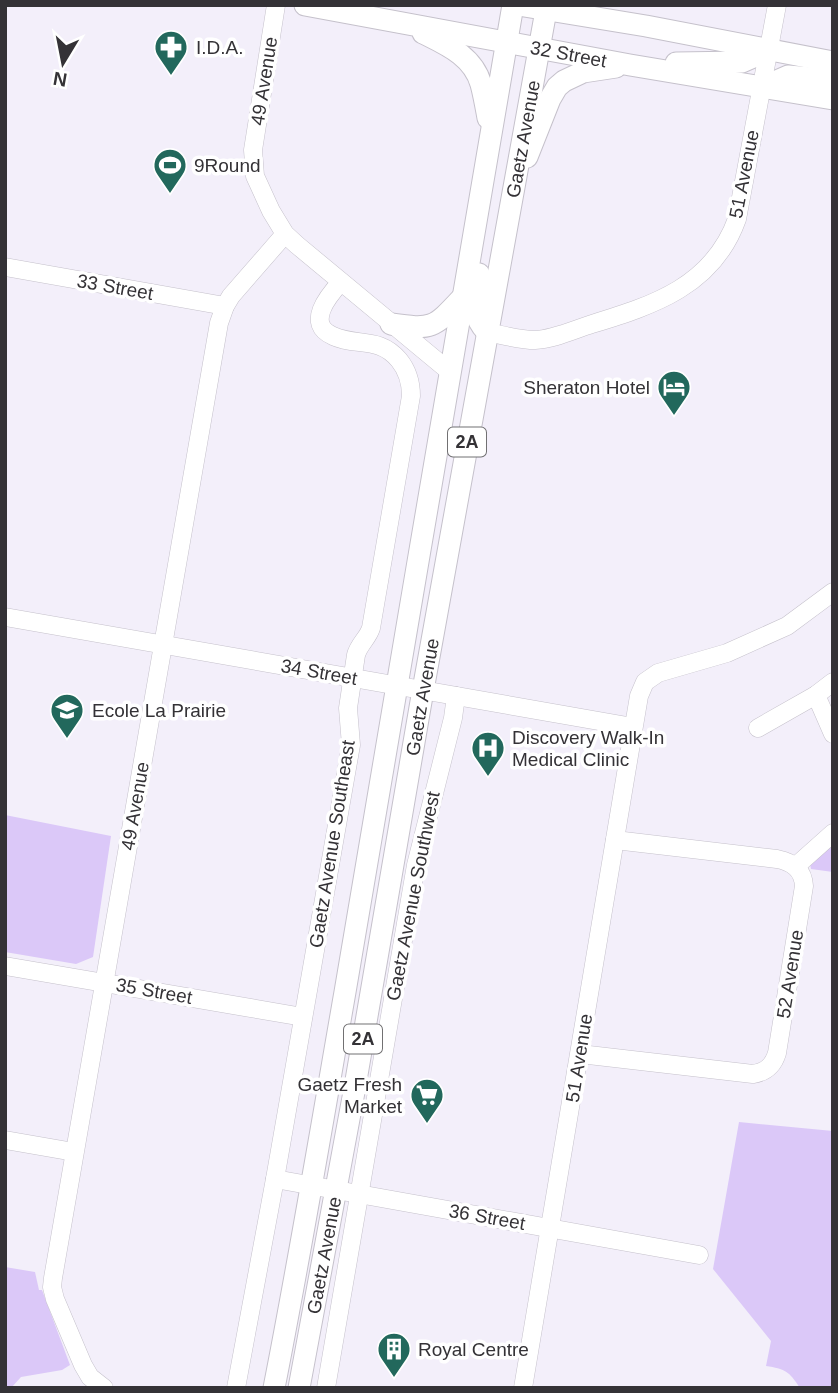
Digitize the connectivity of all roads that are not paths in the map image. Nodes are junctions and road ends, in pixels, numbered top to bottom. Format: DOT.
graph roads {
  1 [pos="276,5"];
  2 [pos="305,5"];
  3 [pos="515,5"];
  4 [pos="597,5"];
  5 [pos="776,5"];
  6 [pos="546,8"];
  7 [pos="402,23"];
  8 [pos="646,26"];
  9 [pos="507,41"];
  10 [pos="539,47"];
  11 [pos="769,50"];
  12 [pos="833,62"];
  13 [pos="630,65"];
  14 [pos="833,80"];
  15 [pos="761,88"];
  16 [pos="833,99"];
  17 [pos="491,131"];
  18 [pos="512,194"];
  19 [pos="480,196"];
  20 [pos="285,234"];
  21 [pos="5,267"];
  22 [pos="341,282"];
  23 [pos="461,299"];
  24 [pos="225,306"];
  25 [pos="391,324"];
  26 [pos="487,332"];
  27 [pos="449,371"];
  28 [pos="449,544"];
  29 [pos="833,592"];
  30 [pos="5,617"];
  31 [pos="163,644"];
  32 [pos="352,678"];
  33 [pos="833,682"];
  34 [pos="398,686"];
  35 [pos="423,690"];
  36 [pos="816,695"];
  37 [pos="456,696"];
  38 [pos="633,727"];
  39 [pos="758,728"];
  40 [pos="833,734"];
  41 [pos="833,833"];
  42 [pos="615,840"];
  43 [pos="796,866"];
  44 [pos="5,966"];
  45 [pos="104,982"];
  46 [pos="303,1017"];
  47 [pos="579,1054"];
  48 [pos="5,1140"];
  49 [pos="74,1152"];
  50 [pos="275,1179"];
  51 [pos="311,1185"];
  52 [pos="336,1190"];
  53 [pos="359,1194"];
  54 [pos="550,1229"];
  55 [pos="699,1255"];
  56 [pos="104,1388"];
  57 [pos="236,1388"];
  58 [pos="274,1388"];
  59 [pos="299,1388"];
  60 [pos="326,1388"];
  61 [pos="523,1388"];
  1 -- 20 [label="street, 49 Avenue"];
  2 -- 7 [label="main road, 32 Street"];
  3 -- 6 [label="main road, 32 Street"];
  3 -- 9 [label="main road, Gaetz Avenue / 2A"];
  4 -- 8 [label="main road"];
  5 -- 11 [label="street, 51 Avenue"];
  6 -- 8 [label="main road, 32 Street"];
  6 -- 10 [label="main road, Gaetz Avenue / 2A"];
  7 -- 9 [label="main road, 32 Street"];
  7 -- 17 [label="main road"];
  8 -- 11 [label="main road, 32 Street"];
  9 -- 10 [label="main road, 32 Street"];
  9 -- 17 [label="main road, Gaetz Avenue / 2A"];
  10 -- 13 [label="main road, 32 Street"];
  10 -- 18 [label="main road, Gaetz Avenue / 2A"];
  11 -- 12 [label="main road, 32 Street"];
  11 -- 13 [label="main road"];
  11 -- 15 [label="street, 51 Avenue"];
  13 -- 15 [label="main road, 32 Street"];
  13 -- 18 [label="main road"];
  14 -- 15 [label="main road"];
  15 -- 16 [label="main road, 32 Street"];
  15 -- 26 [label="street, 51 Avenue"];
  17 -- 19 [label="main road, Gaetz Avenue / 2A"];
  18 -- 26 [label="main road, Gaetz Avenue / 2A"];
  19 -- 23 [label="main road, Gaetz Avenue / 2A"];
  19 -- 26 [label="main road"];
  20 -- 22 [label="street, 49 Avenue"];
  20 -- 24 [label="street, 49 Avenue"];
  21 -- 24 [label="street, 33 Street"];
  22 -- 25 [label="street, 49 Avenue"];
  22 -- 32 [label="street, Gaetz Avenue Southeast"];
  23 -- 25 [label="main road"];
  23 -- 27 [label="main road, Gaetz Avenue / 2A"];
  24 -- 31 [label="street, 49 Avenue"];
  25 -- 27 [label="street, 49 Avenue"];
  26 -- 28 [label="main road, Gaetz Avenue / 2A"];
  27 -- 28 [label="main road"];
  27 -- 34 [label="main road, Gaetz Avenue / 2A"];
  28 -- 35 [label="main road, Gaetz Avenue / 2A"];
  29 -- 38 [label="street, 51 Avenue"];
  30 -- 31 [label="street, 34 Street"];
  31 -- 32 [label="street, 34 Street"];
  31 -- 45 [label="street, 49 Avenue"];
  32 -- 34 [label="street, 34 Street"];
  32 -- 46 [label="street, Gaetz Avenue Southeast"];
  33 -- 36 [label="street"];
  34 -- 35 [label="street, 34 Street"];
  34 -- 51 [label="main road, Gaetz Avenue / 2A"];
  35 -- 37 [label="street, 34 Street"];
  35 -- 52 [label="main road, Gaetz Avenue / 2A"];
  36 -- 39 [label="street"];
  36 -- 40 [label="street"];
  37 -- 38 [label="street, 34 Street"];
  37 -- 53 [label="street, Gaetz Avenue Southwest"];
  38 -- 42 [label="street, 51 Avenue"];
  41 -- 43 [label="street"];
  42 -- 43 [label="street"];
  42 -- 47 [label="street, 51 Avenue"];
  43 -- 47 [label="street, 52 Avenue"];
  44 -- 45 [label="street, 35 Street"];
  45 -- 46 [label="street, 35 Street"];
  45 -- 49 [label="street, 49 Avenue"];
  46 -- 50 [label="street, Gaetz Avenue Southeast"];
  47 -- 54 [label="street, 51 Avenue"];
  48 -- 49 [label="street"];
  49 -- 56 [label="street, 49 Avenue"];
  50 -- 51 [label="street, 36 Street"];
  50 -- 57 [label="street, Gaetz Avenue Southeast"];
  51 -- 52 [label="street, 36 Street"];
  51 -- 58 [label="main road, Gaetz Avenue / 2A"];
  52 -- 53 [label="street, 36 Street"];
  52 -- 59 [label="main road, Gaetz Avenue / 2A"];
  53 -- 54 [label="street, 36 Street"];
  53 -- 60 [label="street, Gaetz Avenue Southwest"];
  54 -- 55 [label="street, 36 Street"];
  54 -- 61 [label="street, 51 Avenue"];
}
